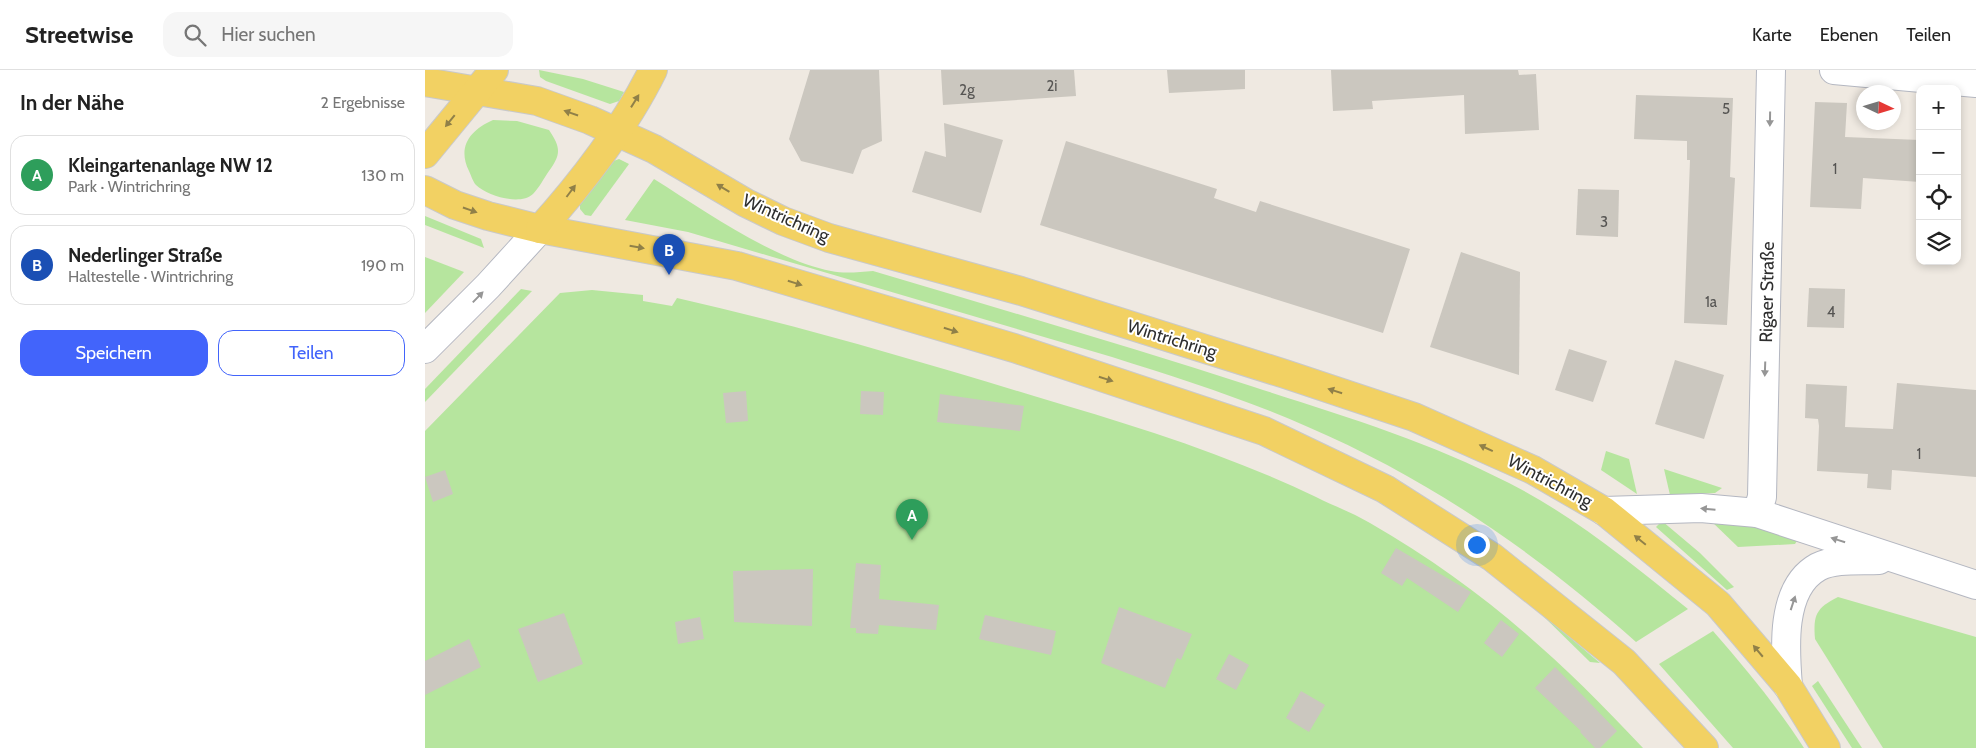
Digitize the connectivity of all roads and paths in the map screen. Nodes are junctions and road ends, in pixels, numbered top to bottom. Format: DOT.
graph roads {
  1 [pos="653,70"];
  2 [pos="1771,70"];
  3 [pos="1834,70"];
  4 [pos="485,80"];
  5 [pos="425,82"];
  6 [pos="1976,84"];
  7 [pos="617,131"];
  8 [pos="425,154"];
  9 [pos="425,190"];
  10 [pos="540,229"];
  11 [pos="425,349"];
  12 [pos="1604,511"];
  13 [pos="1757,514"];
  14 [pos="1901,560"];
  15 [pos="1976,585"];
  16 [pos="1788,686"];
  17 [pos="1704,748"];
  18 [pos="1826,748"];
  7 -- 1 [label="main road, one-way"];
  2 -- 13 [label="street, Rigaer Straße, one-way"];
  3 -- 6 [label="street"];
  4 -- 5 [label="main road, Wintrichring"];
  7 -- 4 [label="main road, Wintrichring, one-way"];
  4 -- 8 [label="main road, one-way"];
  10 -- 7 [label="main road, one-way"];
  12 -- 7 [label="main road, Wintrichring, one-way"];
  9 -- 10 [label="main road, one-way"];
  11 -- 10 [label="street, one-way"];
  10 -- 17 [label="main road, one-way"];
  13 -- 12 [label="street, one-way"];
  16 -- 12 [label="main road, Wintrichring, one-way"];
  14 -- 13 [label="street, one-way"];
  14 -- 15 [label="street"];
  16 -- 14 [label="street, one-way"];
  16 -- 18 [label="main road, Wintrichring"];
}
